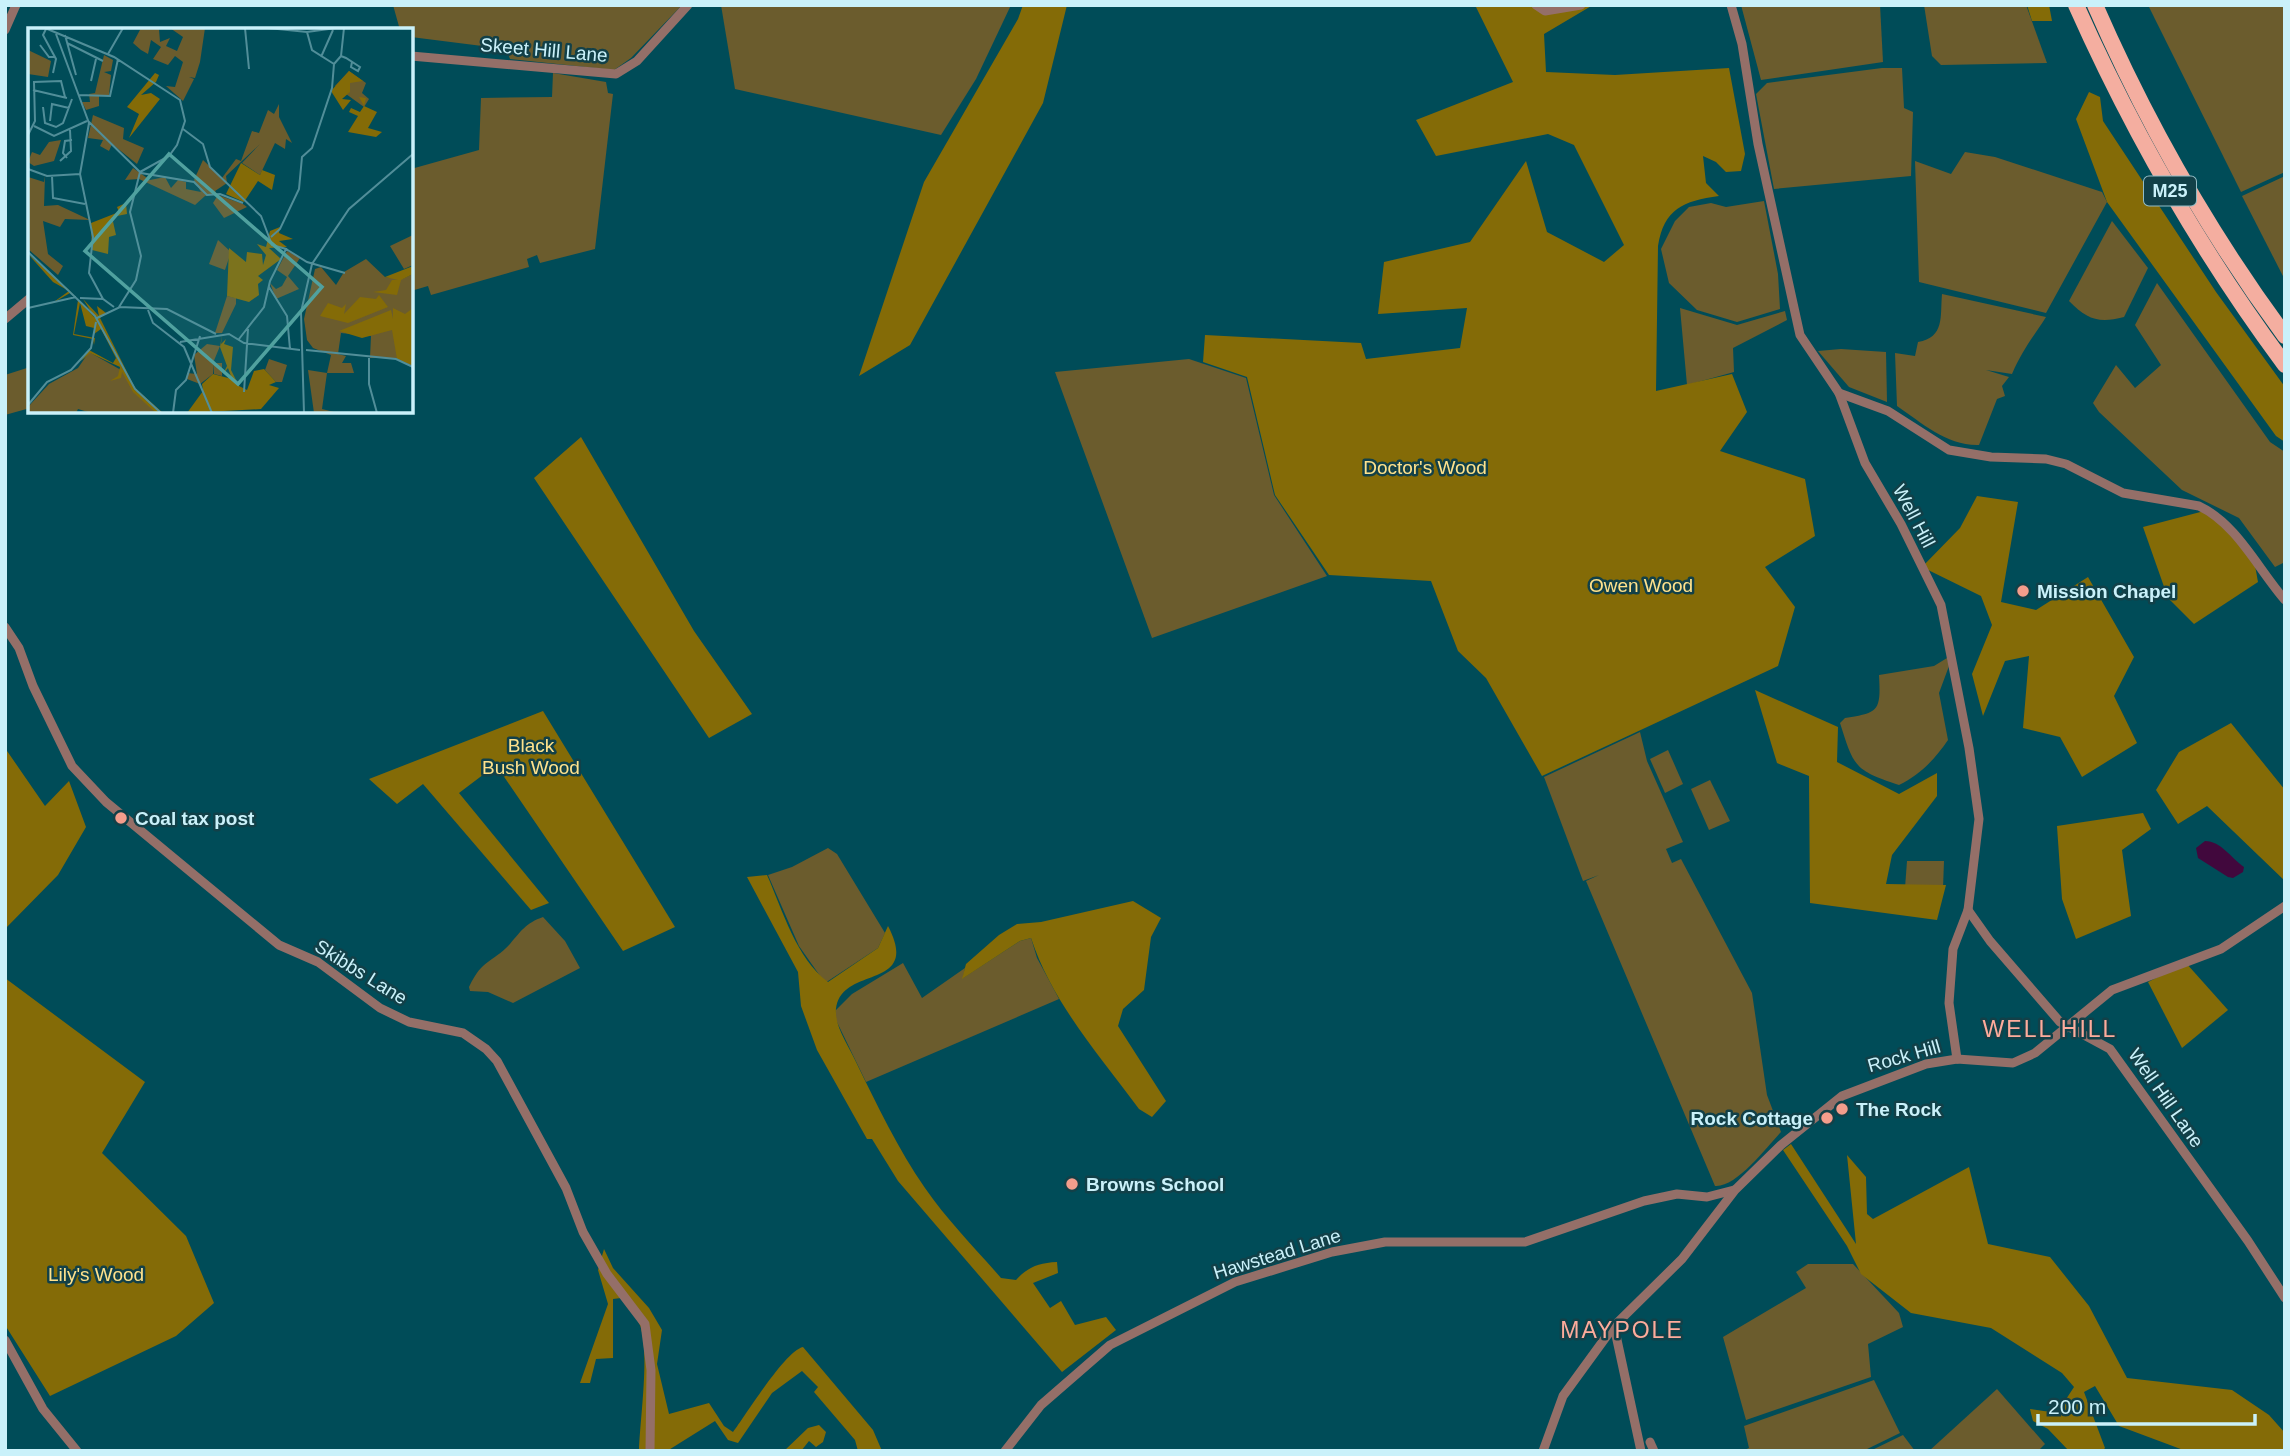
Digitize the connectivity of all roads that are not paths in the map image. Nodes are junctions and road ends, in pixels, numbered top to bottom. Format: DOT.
graph roads {
  1 [pos="16,5"];
  2 [pos="688,5"];
  3 [pos="1536,5"];
  4 [pos="1581,5"];
  5 [pos="1731,5"];
  6 [pos="2076,5"];
  7 [pos="2095,5"];
  8 [pos="5,30"];
  9 [pos="413,56"];
  10 [pos="28,300"];
  11 [pos="5,319"];
  12 [pos="2285,336"];
  13 [pos="2285,365"];
  14 [pos="1839,393"];
  15 [pos="2285,600"];
  16 [pos="5,627"];
  17 [pos="2285,906"];
  18 [pos="1968,910"];
  19 [pos="2069,1027"];
  20 [pos="1957,1059"];
  21 [pos="1735,1190"];
  22 [pos="2285,1298"];
  23 [pos="1614,1326"];
  24 [pos="5,1340"];
  25 [pos="77,1451"];
  26 [pos="650,1451"];
  27 [pos="1005,1451"];
  28 [pos="1543,1451"];
  29 [pos="1641,1451"];
  1 -- 8 [label="street"];
  2 -- 9 [label="street, Skeet Hill Lane"];
  3 -- 4 [label="street"];
  5 -- 14 [label="street, Well Hill"];
  6 -- 13 [label="highway, M25"];
  7 -- 12 [label="highway, M25"];
  10 -- 11 [label="street"];
  14 -- 15 [label="street"];
  14 -- 18 [label="street, Well Hill"];
  16 -- 26 [label="street, Skibbs Lane"];
  17 -- 19 [label="street, Rock Hill"];
  18 -- 19 [label="street, Well Hill Lane"];
  18 -- 20 [label="street, Well Hill"];
  19 -- 20 [label="street, Rock Hill"];
  19 -- 22 [label="street, Well Hill Lane"];
  20 -- 21 [label="street, Rock Hill"];
  21 -- 23 [label="street, Rock Hill"];
  21 -- 27 [label="street, Hawstead Lane"];
  23 -- 28 [label="street, Rock Hill"];
  23 -- 29 [label="street"];
  24 -- 25 [label="street"];
}
